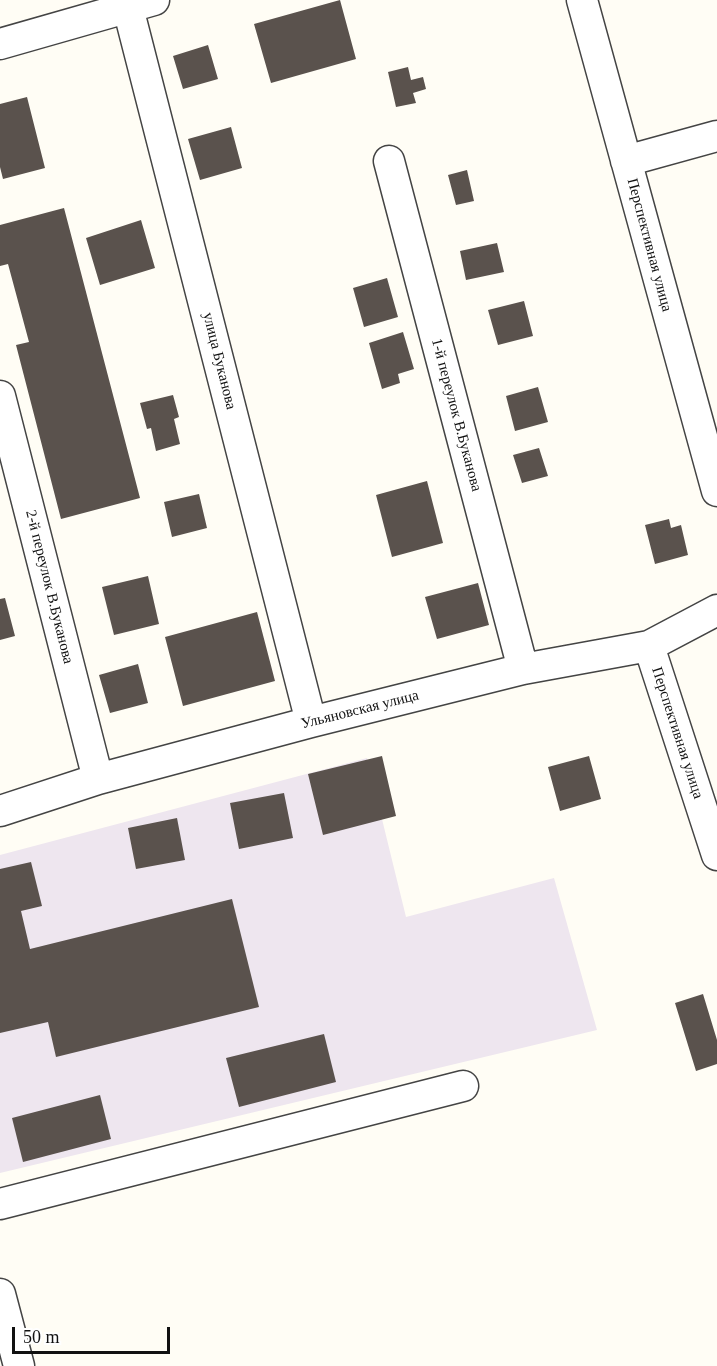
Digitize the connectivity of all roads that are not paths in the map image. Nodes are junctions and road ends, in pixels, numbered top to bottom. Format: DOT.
graph roads {
  1 [pos="582,0"];
  2 [pos="136,2"];
  3 [pos="0,44"];
  4 [pos="717,136"];
  5 [pos="389,161"];
  6 [pos="626,161"];
  7 [pos="0,396"];
  8 [pos="717,491"];
  9 [pos="717,610"];
  10 [pos="649,646"];
  11 [pos="523,669"];
  12 [pos="311,722"];
  13 [pos="98,779"];
  14 [pos="0,811"];
  15 [pos="717,855"];
  16 [pos="463,1086"];
  17 [pos="0,1204"];
  18 [pos="0,1294"];
  19 [pos="19,1366"];
  1 -- 6 [label="street, Перспективная улица"];
  2 -- 3 [label="street"];
  2 -- 12 [label="street, улица Буканова"];
  4 -- 6 [label="street"];
  5 -- 11 [label="street, 1-й переулок В.Буканова"];
  6 -- 8 [label="street, Перспективная улица"];
  7 -- 13 [label="street, 2-й переулок В.Буканова"];
  9 -- 10 [label="street, Ульяновская улица"];
  10 -- 11 [label="street, Ульяновская улица"];
  10 -- 15 [label="street, Перспективная улица"];
  11 -- 12 [label="street, Ульяновская улица"];
  12 -- 13 [label="street, Ульяновская улица"];
  13 -- 14 [label="street, Ульяновская улица"];
  16 -- 17 [label="street"];
  18 -- 19 [label="street"];
}
